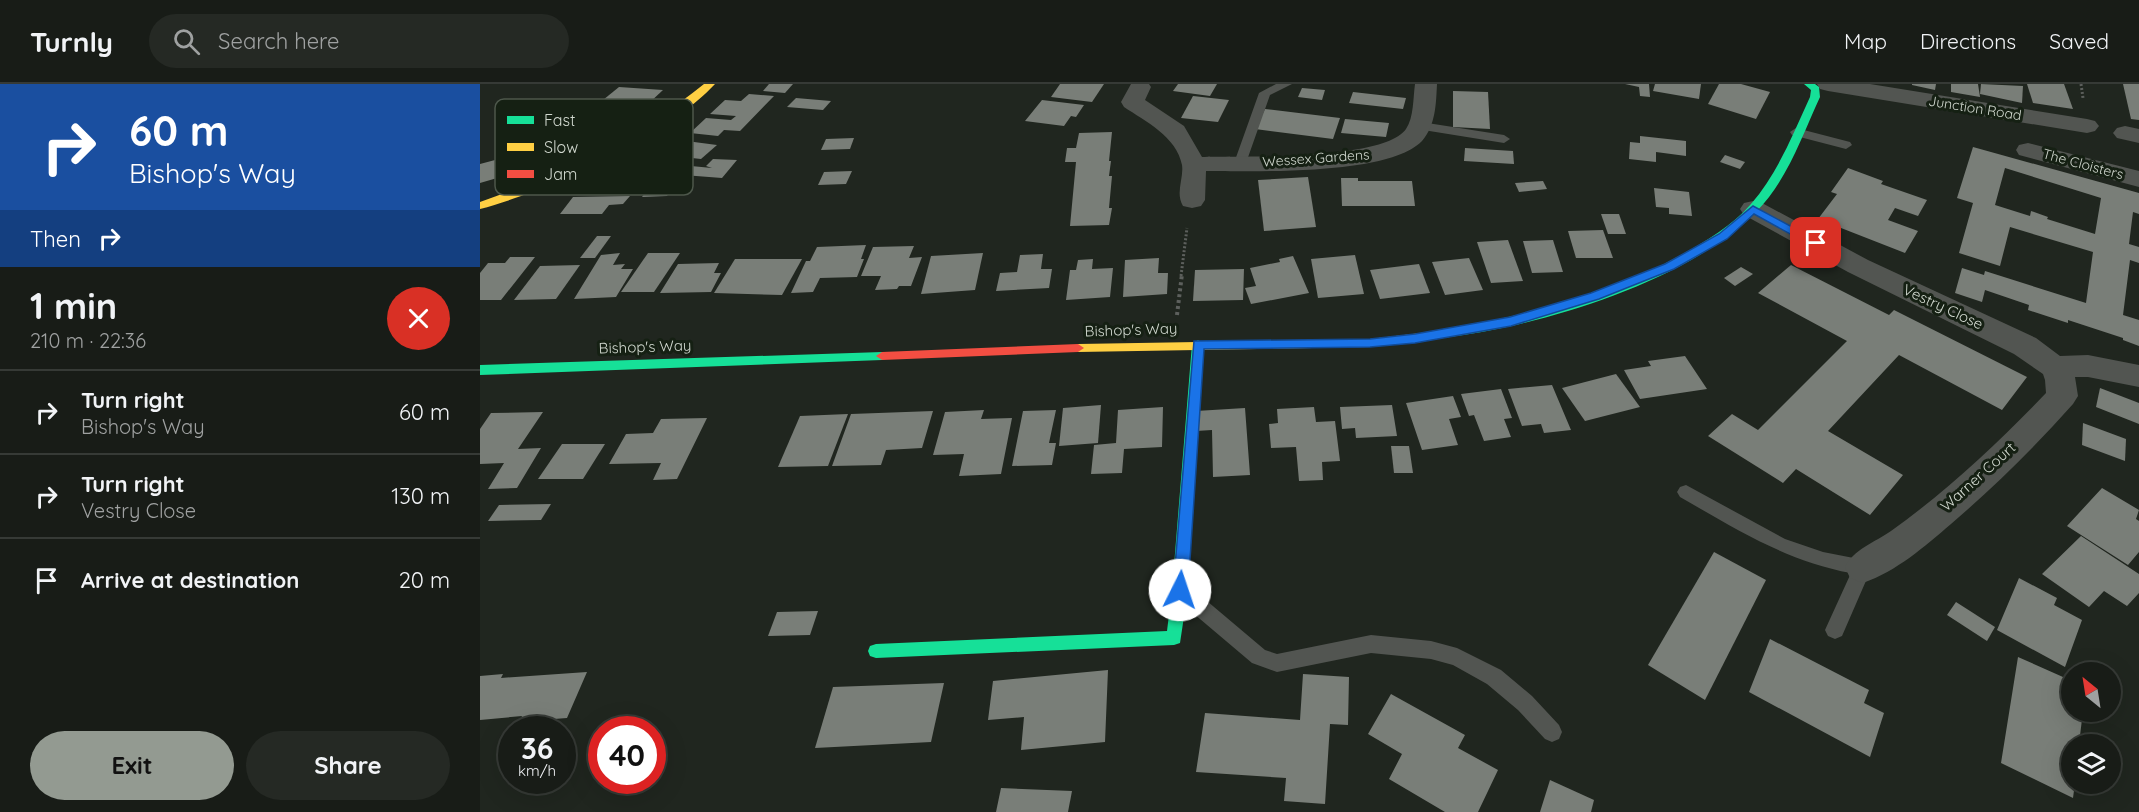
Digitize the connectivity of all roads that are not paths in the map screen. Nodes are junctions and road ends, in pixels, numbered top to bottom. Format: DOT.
graph roads {
  1 [pos="710,84"];
  2 [pos="1286,84"];
  3 [pos="1426,84"];
  4 [pos="1809,84"];
  5 [pos="1828,84"];
  6 [pos="1140,87"];
  7 [pos="693,100"];
  8 [pos="2085,116"];
  9 [pos="1421,126"];
  10 [pos="1796,132"];
  11 [pos="1504,139"];
  12 [pos="1846,145"];
  13 [pos="2028,150"];
  14 [pos="1240,163"];
  15 [pos="1194,164"];
  16 [pos="2139,179"];
  17 [pos="511,195"];
  18 [pos="1192,200"];
  19 [pos="480,206"];
  20 [pos="1753,209"];
  21 [pos="1198,344"];
  22 [pos="2054,367"];
  23 [pos="480,370"];
  24 [pos="2139,376"];
  25 [pos="1686,492"];
  26 [pos="1863,567"];
  27 [pos="1180,590"];
  28 [pos="1835,630"];
  29 [pos="876,651"];
  30 [pos="1552,732"];
  1 -- 7 [label="street"];
  2 -- 14 [label="lane"];
  3 -- 9 [label="street"];
  4 -- 10 [label="street, Bishop's Way"];
  5 -- 8 [label="street, Junction Road"];
  6 -- 15 [label="street"];
  9 -- 11 [label="lane"];
  9 -- 14 [label="street, Wessex Gardens"];
  10 -- 12 [label="lane"];
  10 -- 20 [label="street, Bishop's Way"];
  13 -- 16 [label="street, The Cloisters"];
  14 -- 15 [label="street, Wessex Gardens"];
  15 -- 18 [label="street"];
  17 -- 19 [label="street"];
  20 -- 21 [label="street, Bishop's Way"];
  20 -- 22 [label="street, Vestry Close"];
  21 -- 23 [label="street, Bishop's Way"];
  21 -- 27 [label="street"];
  22 -- 24 [label="street"];
  22 -- 26 [label="street, Warner Court"];
  25 -- 26 [label="lane"];
  26 -- 28 [label="lane"];
  27 -- 29 [label="street"];
  27 -- 30 [label="lane"];
}
